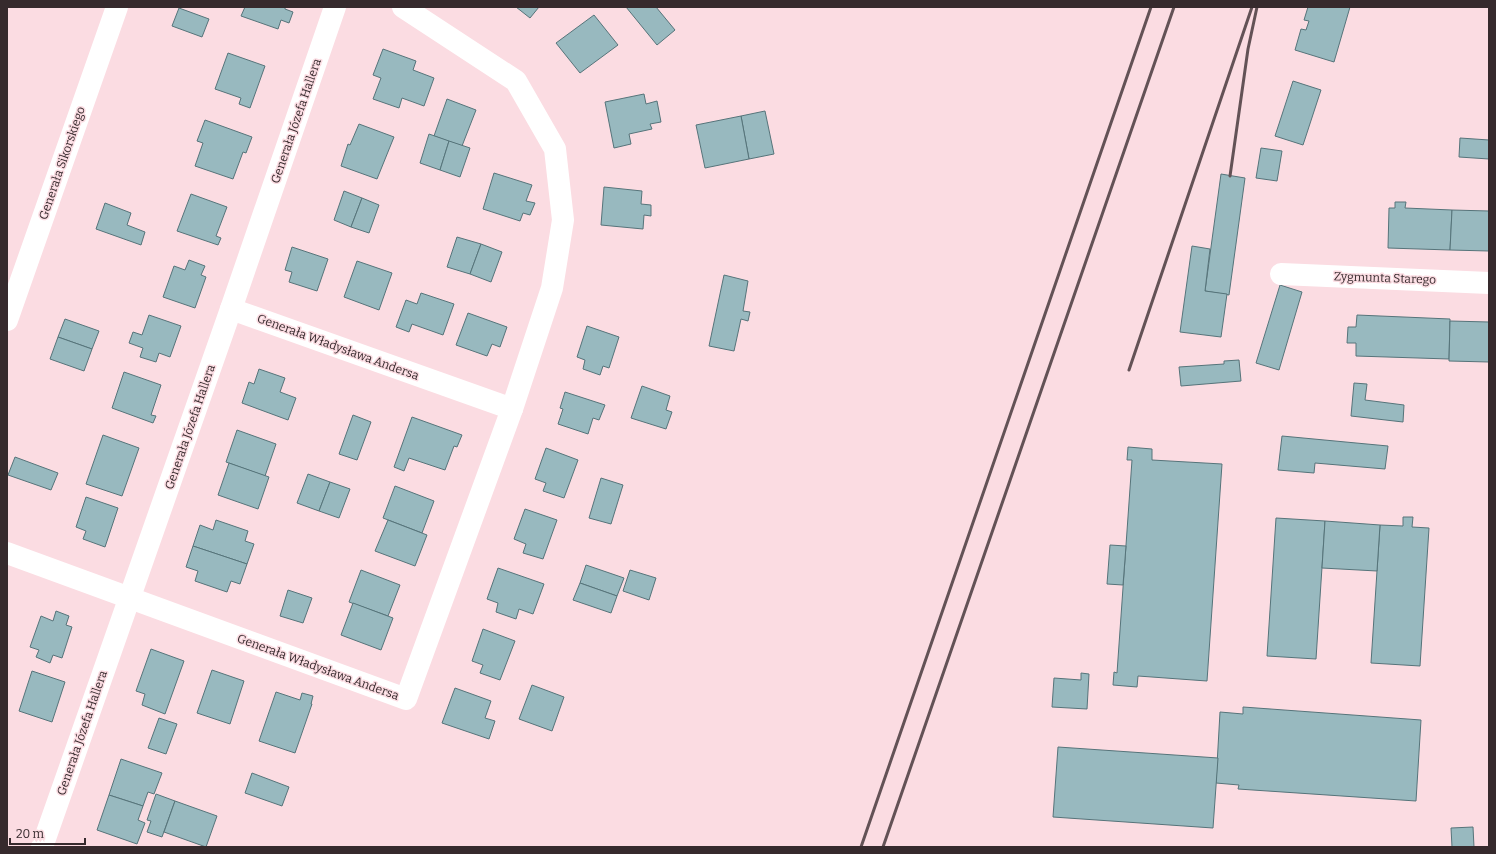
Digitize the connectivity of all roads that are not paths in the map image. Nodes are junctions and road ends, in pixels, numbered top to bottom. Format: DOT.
graph roads {
  1 [pos="117,7"];
  2 [pos="335,7"];
  3 [pos="403,7"];
  4 [pos="1281,274"];
  5 [pos="1489,282"];
  6 [pos="231,309"];
  7 [pos="7,320"];
  8 [pos="512,409"];
  9 [pos="7,553"];
  10 [pos="129,597"];
  11 [pos="42,847"];
  1 -- 7 [label="street, Generała Sikorskiego"];
  2 -- 6 [label="street, Generała Józefa Hallera"];
  3 -- 8 [label="street, Generała Władysława Andersa"];
  4 -- 5 [label="street, Zygmunta Starego"];
  6 -- 8 [label="street, Generała Władysława Andersa"];
  6 -- 10 [label="street, Generała Józefa Hallera"];
  8 -- 10 [label="street, Generała Władysława Andersa"];
  9 -- 10 [label="street, Generała Władysława Andersa"];
  10 -- 11 [label="street, Generała Józefa Hallera"];
}
